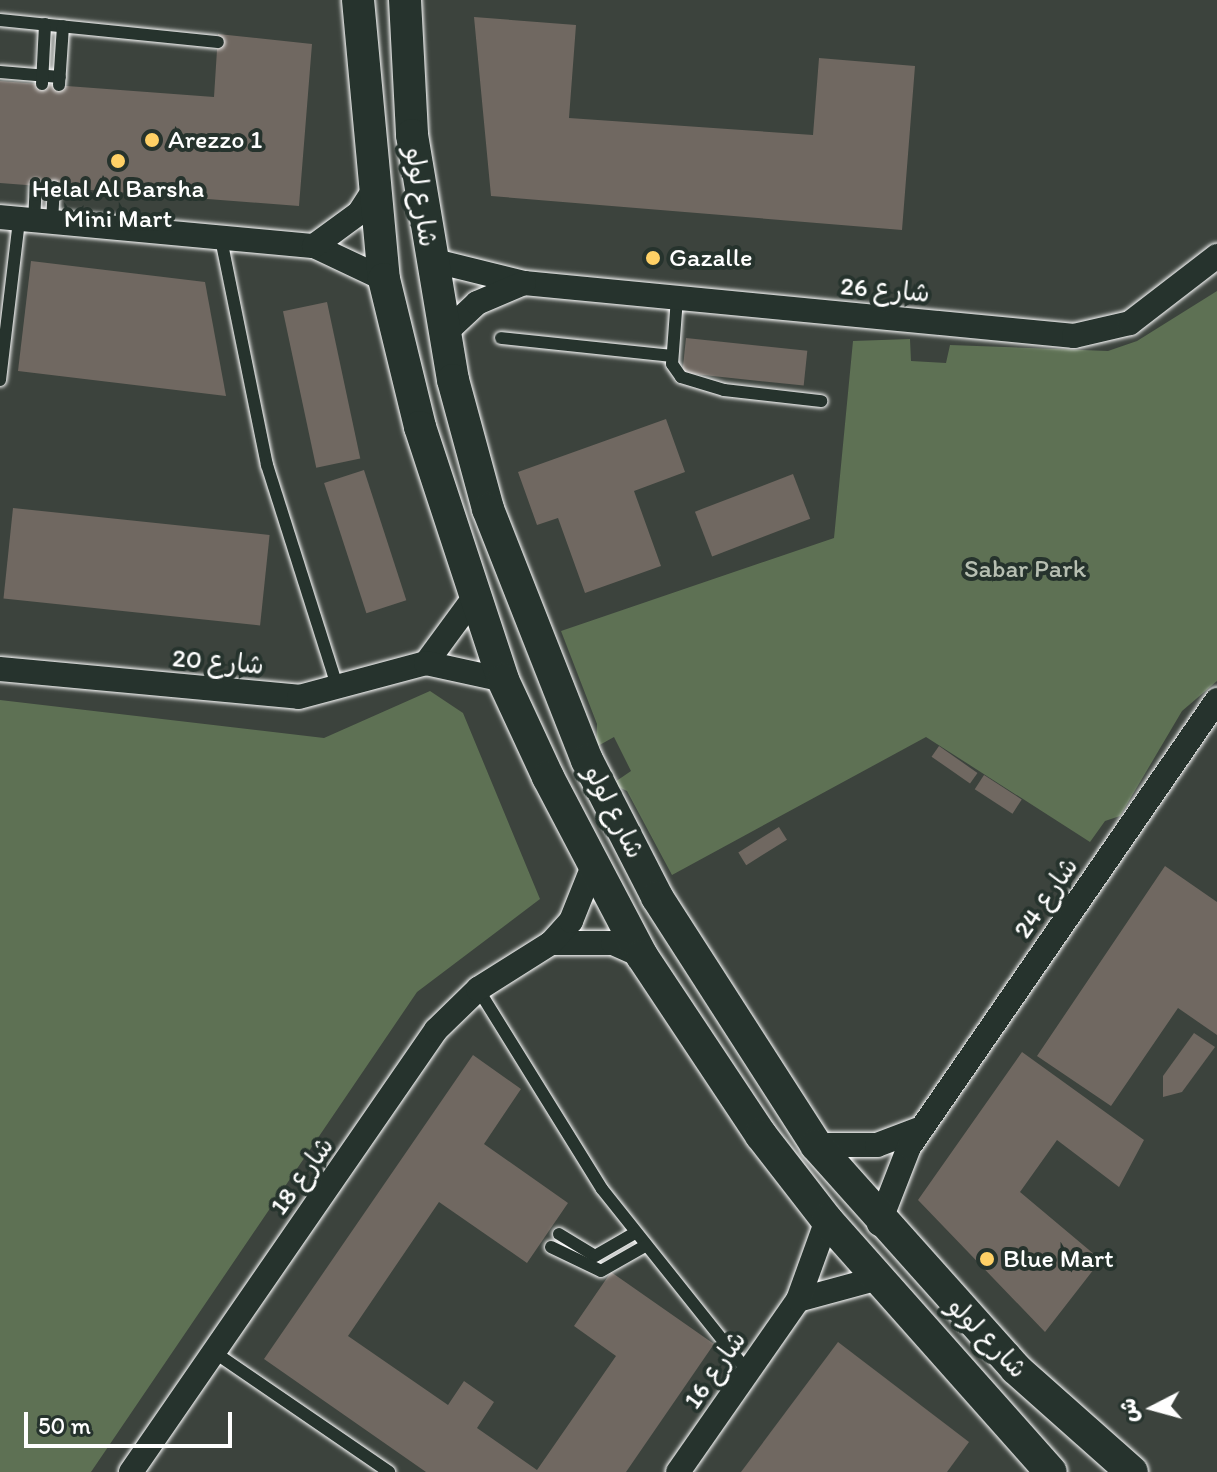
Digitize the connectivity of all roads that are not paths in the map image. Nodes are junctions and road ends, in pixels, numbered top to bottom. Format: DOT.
graph roads {
  1 [pos="358,0"];
  2 [pos="405,0"];
  3 [pos="0,20"];
  4 [pos="45,24"];
  5 [pos="63,26"];
  6 [pos="218,42"];
  7 [pos="0,72"];
  8 [pos="42,80"];
  9 [pos="36,186"];
  10 [pos="54,187"];
  11 [pos="374,190"];
  12 [pos="26,220"];
  13 [pos="221,239"];
  14 [pos="314,246"];
  15 [pos="1217,256"];
  16 [pos="431,260"];
  17 [pos="384,279"];
  18 [pos="524,283"];
  19 [pos="677,298"];
  20 [pos="444,334"];
  21 [pos="501,338"];
  22 [pos="671,356"];
  23 [pos="0,380"];
  24 [pos="821,401"];
  25 [pos="473,599"];
  26 [pos="426,663"];
  27 [pos="0,669"];
  28 [pos="503,680"];
  29 [pos="339,692"];
  30 [pos="1217,700"];
  31 [pos="587,760"];
  32 [pos="548,777"];
  33 [pos="593,866"];
  34 [pos="551,943"];
  35 [pos="642,956"];
  36 [pos="478,989"];
  37 [pos="922,1128"];
  38 [pos="816,1145"];
  39 [pos="827,1220"];
  40 [pos="879,1224"];
  41 [pos="635,1233"];
  42 [pos="559,1234"];
  43 [pos="645,1246"];
  44 [pos="551,1247"];
  45 [pos="879,1278"];
  46 [pos="798,1300"];
  47 [pos="211,1350"];
  48 [pos="748,1372"];
  49 [pos="131,1472"];
  50 [pos="389,1472"];
  51 [pos="678,1472"];
  52 [pos="1051,1472"];
  53 [pos="1132,1472"];
  1 -- 11 [label="street, شارع لولو"];
  2 -- 16 [label="street, شارع لولو"];
  3 -- 4 [label="lane"];
  4 -- 5 [label="lane"];
  4 -- 8 [label="lane"];
  5 -- 6 [label="lane"];
  5 -- 8 [label="lane"];
  7 -- 8 [label="lane"];
  9 -- 12 [label="lane"];
  10 -- 12 [label="lane"];
  11 -- 14 [label="street"];
  11 -- 17 [label="street, شارع لولو"];
  12 -- 13 [label="street"];
  12 -- 23 [label="lane"];
  13 -- 14 [label="street"];
  13 -- 29 [label="lane"];
  14 -- 17 [label="street"];
  15 -- 19 [label="street, شارع 26"];
  16 -- 18 [label="street, شارع 26"];
  16 -- 20 [label="street, شارع لولو"];
  17 -- 25 [label="street, شارع لولو"];
  18 -- 19 [label="street, شارع 26"];
  18 -- 20 [label="street, شارع 26"];
  19 -- 22 [label="lane"];
  20 -- 31 [label="street, شارع لولو"];
  21 -- 22 [label="lane"];
  22 -- 24 [label="lane"];
  25 -- 26 [label="street"];
  25 -- 28 [label="street, شارع لولو"];
  26 -- 28 [label="street"];
  26 -- 29 [label="street, شارع 20"];
  27 -- 29 [label="street, شارع 20"];
  28 -- 32 [label="street, شارع لولو"];
  30 -- 37 [label="street, شارع 24"];
  31 -- 32 [label="street"];
  31 -- 38 [label="street, شارع لولو"];
  32 -- 33 [label="street, شارع لولو"];
  33 -- 34 [label="street, شارع 18"];
  33 -- 35 [label="street, شارع لولو"];
  34 -- 35 [label="street, شارع 18"];
  34 -- 36 [label="street, شارع 18"];
  35 -- 39 [label="street, شارع لولو"];
  36 -- 41 [label="lane"];
  36 -- 47 [label="street, شارع 18"];
  37 -- 38 [label="street"];
  37 -- 40 [label="street, شارع 24"];
  38 -- 40 [label="street, شارع لولو"];
  39 -- 45 [label="street, شارع لولو"];
  39 -- 46 [label="street, شارع 16"];
  40 -- 53 [label="street, شارع لولو"];
  41 -- 42 [label="lane"];
  41 -- 43 [label="lane"];
  43 -- 44 [label="lane"];
  43 -- 48 [label="lane"];
  45 -- 46 [label="street"];
  45 -- 52 [label="street, شارع لولو"];
  46 -- 48 [label="street, شارع 16"];
  47 -- 49 [label="street, شارع 18"];
  47 -- 50 [label="lane"];
  48 -- 51 [label="street, شارع 16"];
}
